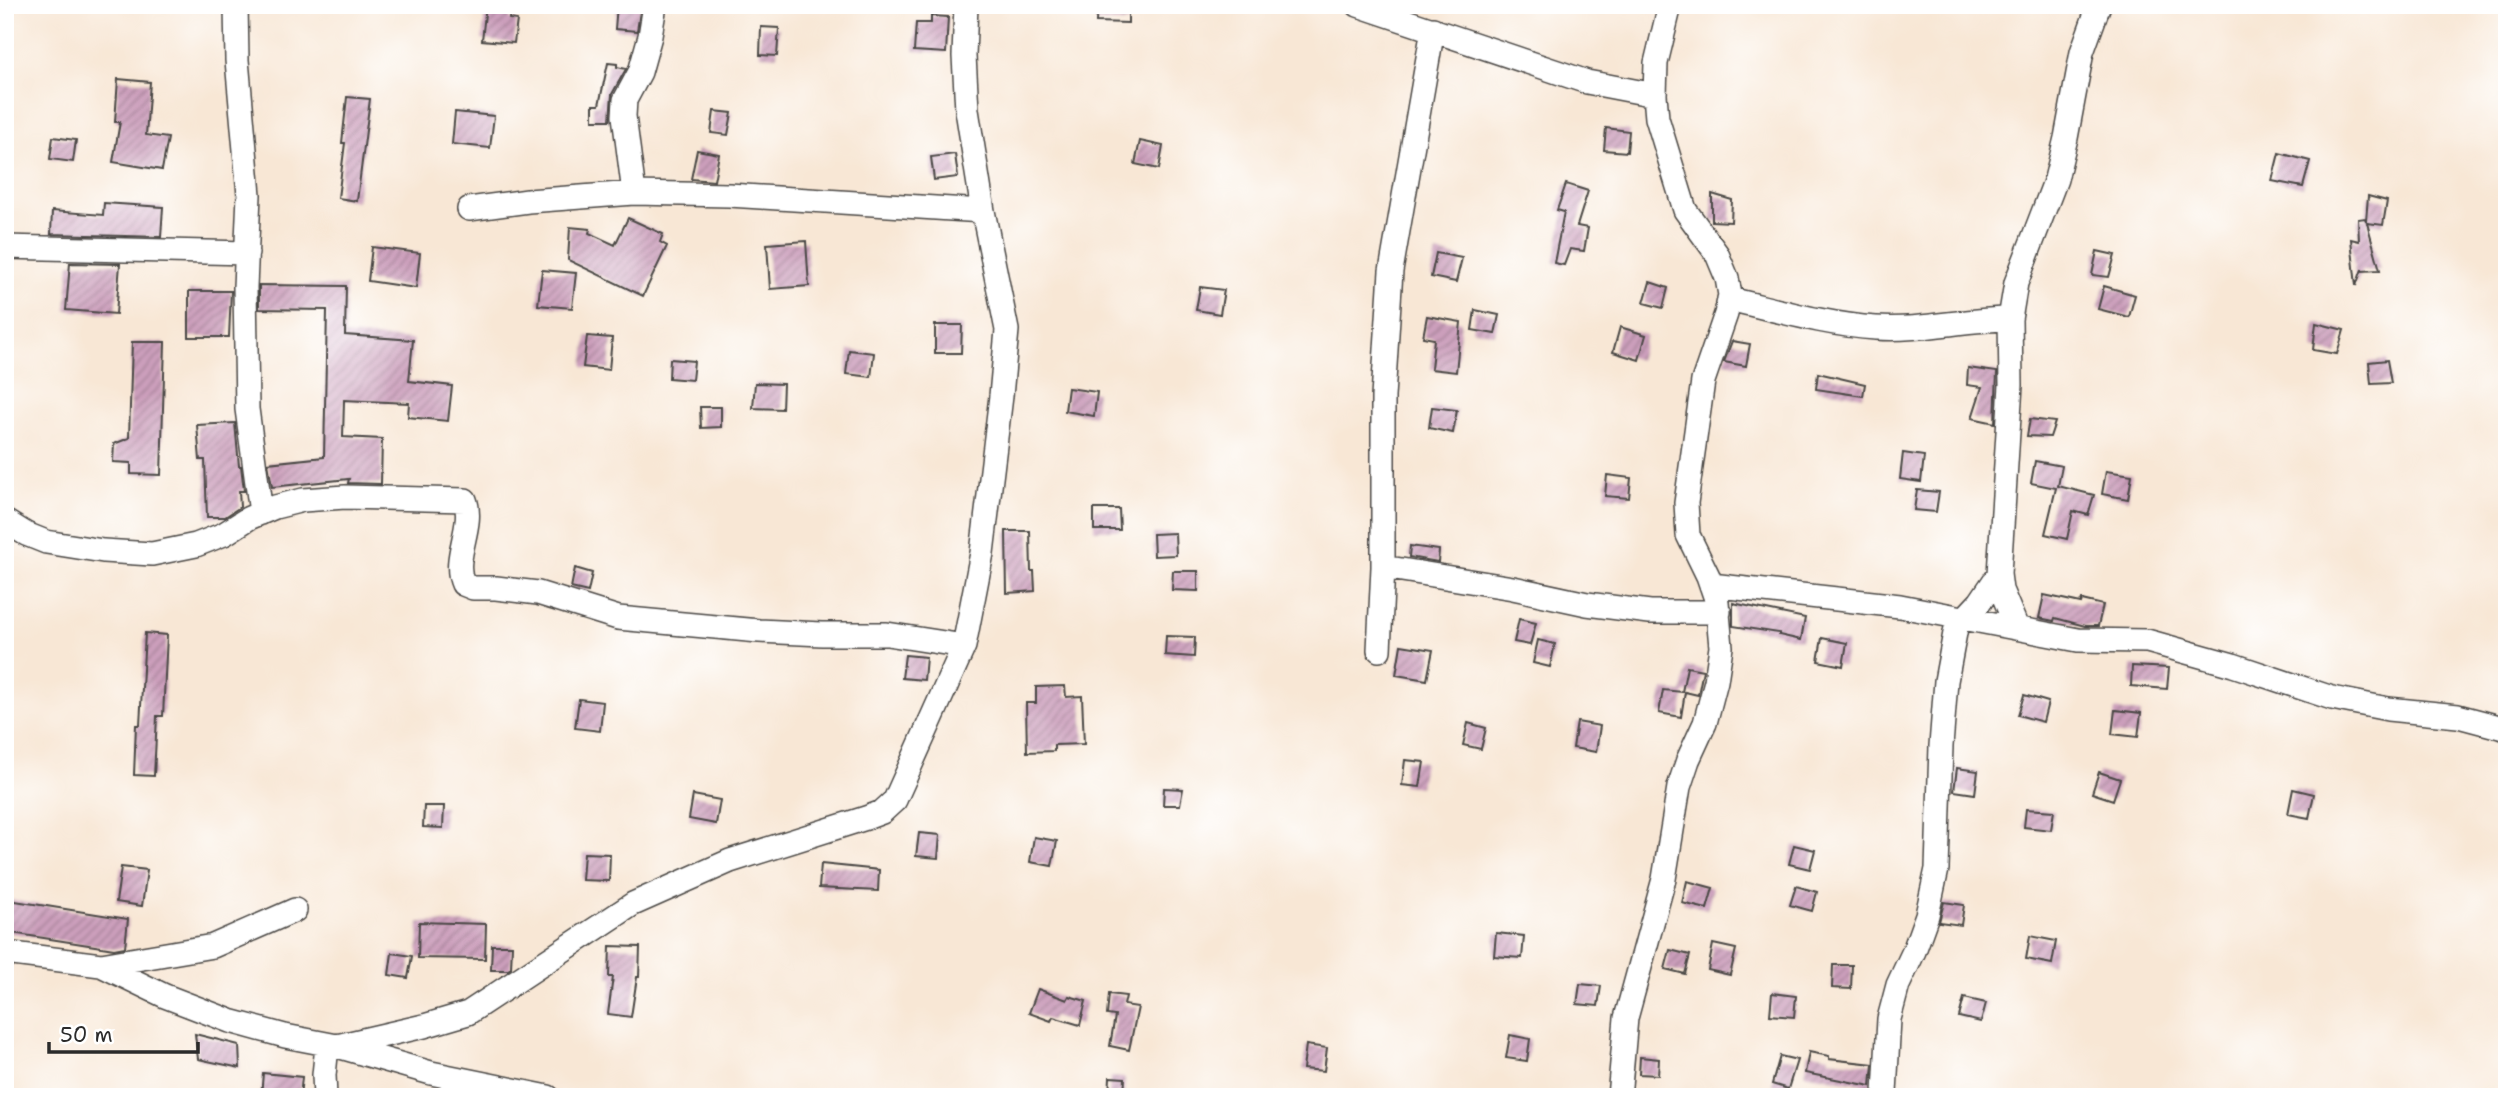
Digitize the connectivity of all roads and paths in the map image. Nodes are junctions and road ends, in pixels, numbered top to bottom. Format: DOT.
graph roads {
  1 [pos="236,5"];
  2 [pos="655,5"];
  3 [pos="966,5"];
  4 [pos="1358,5"];
  5 [pos="1670,5"];
  6 [pos="2099,5"];
  7 [pos="1433,29"];
  8 [pos="1655,96"];
  9 [pos="634,193"];
  10 [pos="469,209"];
  11 [pos="983,211"];
  12 [pos="5,247"];
  13 [pos="247,253"];
  14 [pos="1729,299"];
  15 [pos="2010,319"];
  16 [pos="261,513"];
  17 [pos="5,521"];
  18 [pos="1383,567"];
  19 [pos="1998,574"];
  20 [pos="1711,585"];
  21 [pos="1719,612"];
  22 [pos="1962,617"];
  23 [pos="2017,628"];
  24 [pos="964,646"];
  25 [pos="1379,650"];
  26 [pos="2507,729"];
  27 [pos="296,910"];
  28 [pos="5,953"];
  29 [pos="101,965"];
  30 [pos="332,1046"];
  31 [pos="1885,1093"];
  32 [pos="325,1097"];
  33 [pos="548,1097"];
  34 [pos="1619,1097"];
  1 -- 13 [label="street"];
  2 -- 9 [label="street"];
  3 -- 11 [label="street"];
  4 -- 7 [label="street"];
  5 -- 8 [label="street"];
  6 -- 15 [label="street"];
  7 -- 8 [label="street"];
  7 -- 18 [label="street"];
  8 -- 14 [label="street"];
  9 -- 10 [label="street"];
  9 -- 11 [label="street"];
  11 -- 24 [label="street"];
  12 -- 13 [label="street"];
  13 -- 16 [label="street"];
  14 -- 15 [label="street"];
  14 -- 20 [label="street"];
  15 -- 19 [label="street"];
  16 -- 17 [label="street"];
  16 -- 24 [label="street"];
  18 -- 21 [label="street"];
  18 -- 25 [label="street"];
  19 -- 22 [label="street"];
  19 -- 23 [label="street"];
  20 -- 21 [label="street"];
  20 -- 22 [label="street"];
  21 -- 34 [label="street"];
  22 -- 23 [label="street"];
  22 -- 31 [label="street"];
  23 -- 26 [label="street"];
  24 -- 30 [label="street"];
  27 -- 29 [label="street"];
  28 -- 29 [label="street"];
  29 -- 30 [label="street"];
  30 -- 32 [label="street"];
  30 -- 33 [label="street"];
}
